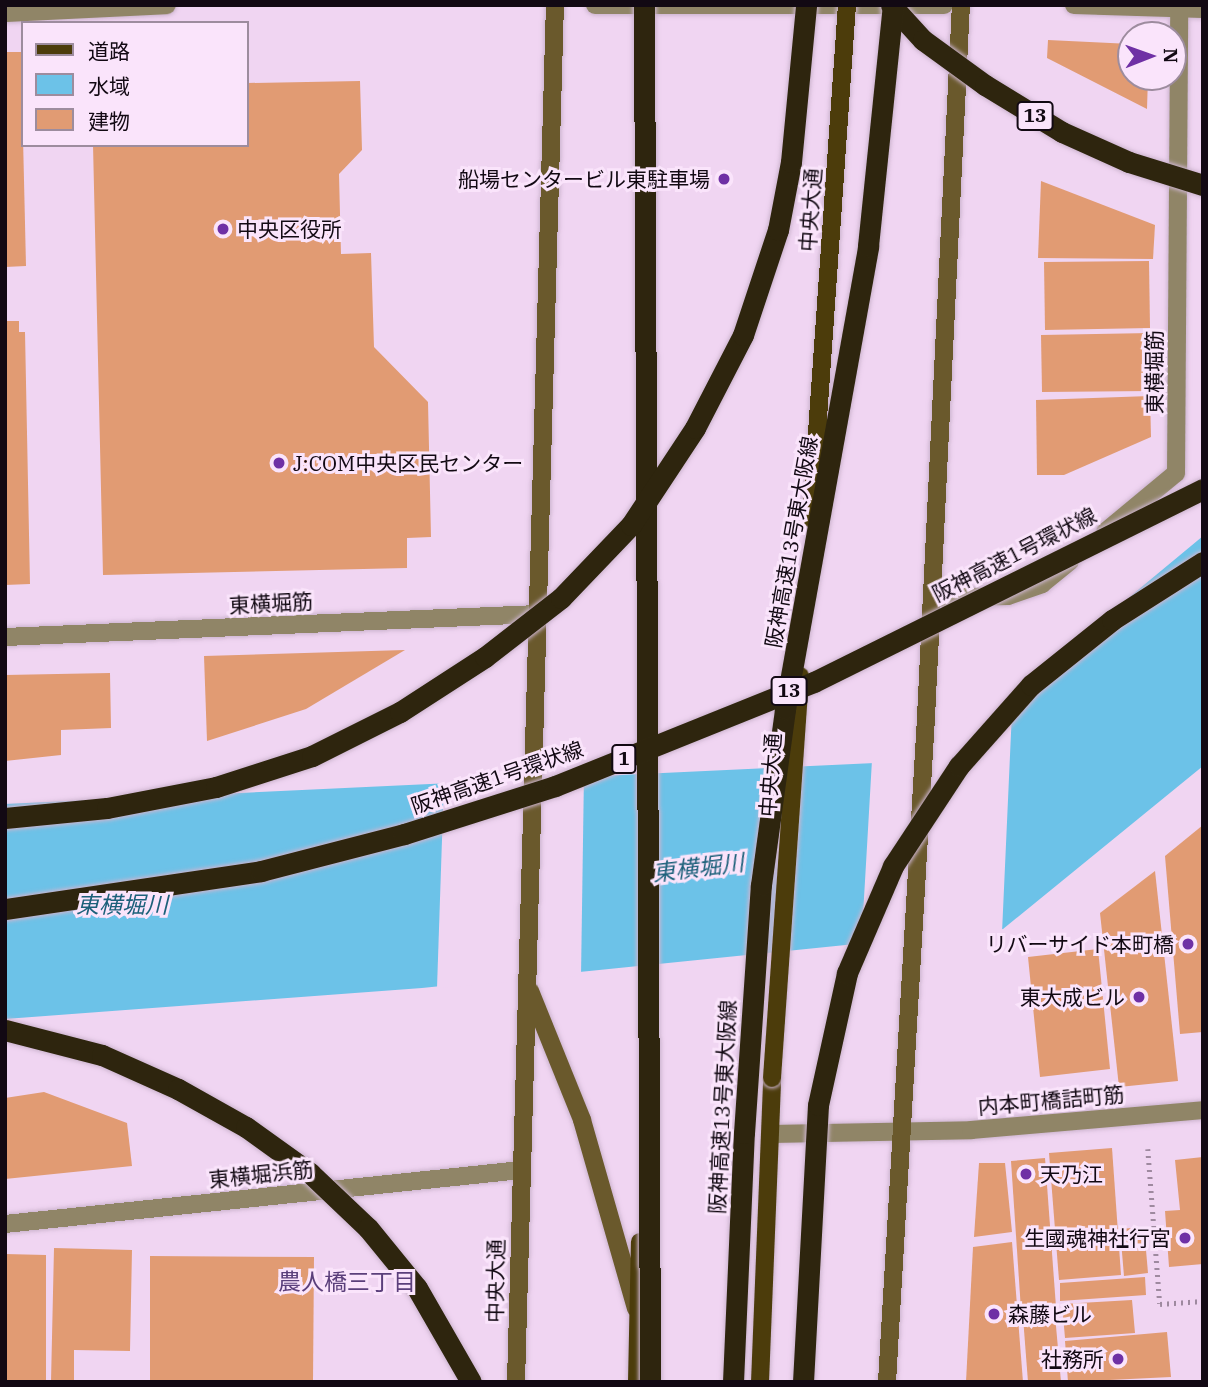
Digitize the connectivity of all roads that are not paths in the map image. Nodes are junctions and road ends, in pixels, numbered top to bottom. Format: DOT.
graph roads {
  1 [pos="167,5"];
  2 [pos="555,5"];
  3 [pos="595,5"];
  4 [pos="647,5"];
  5 [pos="806,5"];
  6 [pos="847,5"];
  7 [pos="892,5"];
  8 [pos="944,5"];
  9 [pos="961,5"];
  10 [pos="1074,5"];
  11 [pos="1179,8"];
  12 [pos="1203,9"];
  13 [pos="5,13"];
  14 [pos="1203,185"];
  15 [pos="1203,489"];
  16 [pos="1203,562"];
  17 [pos="932,598"];
  18 [pos="538,614"];
  19 [pos="5,637"];
  20 [pos="5,818"];
  21 [pos="5,909"];
  22 [pos="527,984"];
  23 [pos="5,1030"];
  24 [pos="1203,1110"];
  25 [pos="904,1133"];
  26 [pos="771,1134"];
  27 [pos="521,1170"];
  28 [pos="5,1224"];
  29 [pos="636,1308"];
  30 [pos="471,1382"];
  31 [pos="516,1382"];
  32 [pos="637,1382"];
  33 [pos="650,1382"];
  34 [pos="733,1382"];
  35 [pos="760,1382"];
  36 [pos="803,1382"];
  37 [pos="887,1382"];
  1 -- 13 [label="street"];
  2 -- 18 [label="street, 中央大通"];
  3 -- 8 [label="street"];
  4 -- 29 [label="main road, bridge"];
  4 -- 33 [label="highway, bridge"];
  5 -- 20 [label="highway, bridge"];
  6 -- 26 [label="main road, 中央大通, bridge"];
  7 -- 14 [label="highway, 13, bridge"];
  7 -- 34 [label="highway, 阪神高速13号東大阪線 / 13, bridge"];
  9 -- 17 [label="street"];
  10 -- 11 [label="street"];
  11 -- 12 [label="street"];
  11 -- 17 [label="street, 東横堀筋"];
  15 -- 21 [label="highway, 阪神高速1号環状線 / 1, bridge"];
  16 -- 36 [label="highway, bridge"];
  17 -- 25 [label="street, bridge"];
  18 -- 19 [label="street, 東横堀筋"];
  18 -- 22 [label="street, 中央大通"];
  22 -- 27 [label="street, 中央大通"];
  22 -- 29 [label="street"];
  23 -- 30 [label="highway, bridge"];
  24 -- 25 [label="street, 内本町橋詰町筋"];
  25 -- 26 [label="street, 内本町橋詰町筋"];
  25 -- 37 [label="street"];
  26 -- 35 [label="main road, 中央大通"];
  27 -- 28 [label="street, 東横堀浜筋"];
  27 -- 31 [label="street, 中央大通"];
  29 -- 32 [label="main road"];
}
